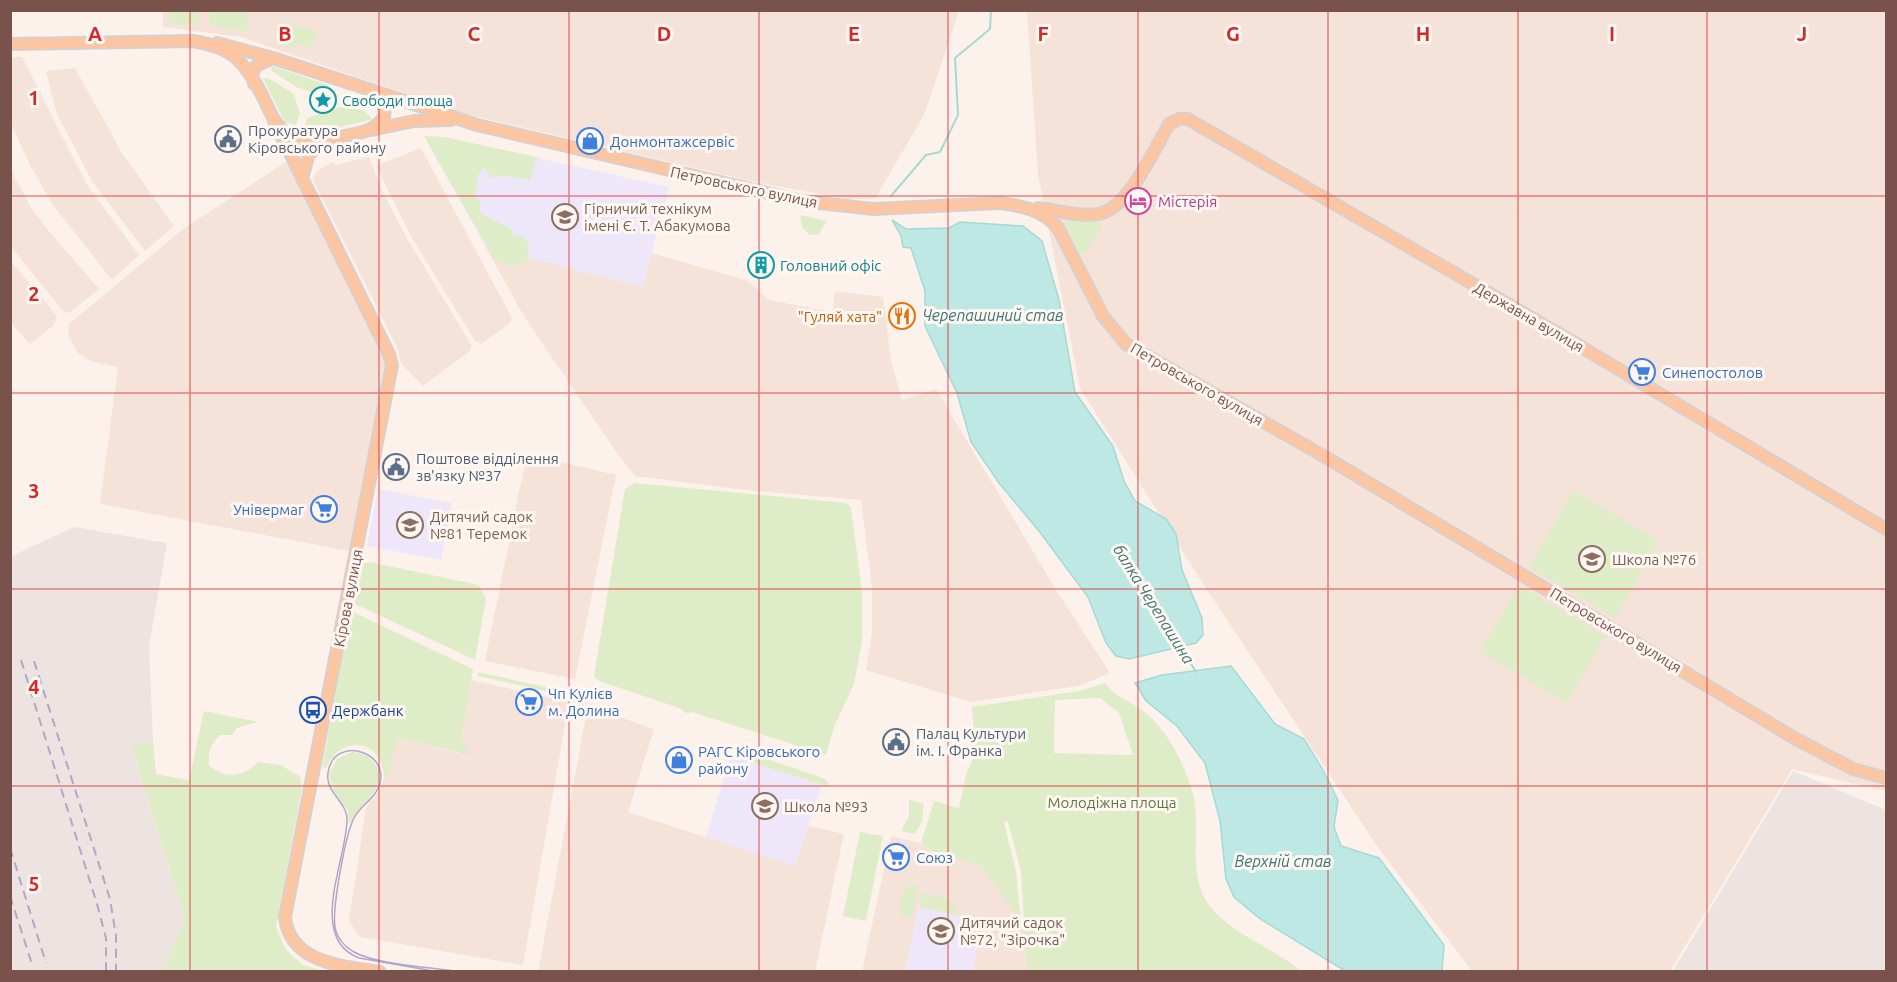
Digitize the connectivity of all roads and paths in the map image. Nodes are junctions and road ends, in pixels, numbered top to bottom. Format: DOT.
graph roads {
  1 [pos="193,41"];
  2 [pos="10,44"];
  3 [pos="273,58"];
  4 [pos="254,84"];
  5 [pos="368,89"];
  6 [pos="460,120"];
  7 [pos="274,121"];
  8 [pos="366,131"];
  9 [pos="326,140"];
  10 [pos="302,178"];
  11 [pos="1020,206"];
  12 [pos="1887,529"];
  13 [pos="1887,778"];
  14 [pos="380,972"];
  1 -- 2 [label="main road, Кірова вулиця"];
  1 -- 3 [label="main road"];
  1 -- 4 [label="main road, Кірова вулиця"];
  3 -- 4 [label="main road"];
  3 -- 5 [label="main road"];
  4 -- 7 [label="main road, Кірова вулиця"];
  5 -- 6 [label="main road"];
  5 -- 8 [label="main road"];
  6 -- 8 [label="main road, Кірова вулиця"];
  6 -- 11 [label="main road, Петровського вулиця"];
  7 -- 9 [label="main road, Кірова вулиця"];
  7 -- 10 [label="main road, Кірова вулиця"];
  8 -- 9 [label="main road, Кірова вулиця"];
  9 -- 10 [label="main road"];
  10 -- 14 [label="main road, Кірова вулиця"];
  11 -- 12 [label="main road, Державна вулиця"];
  11 -- 13 [label="main road, Петровського вулиця"];
}
